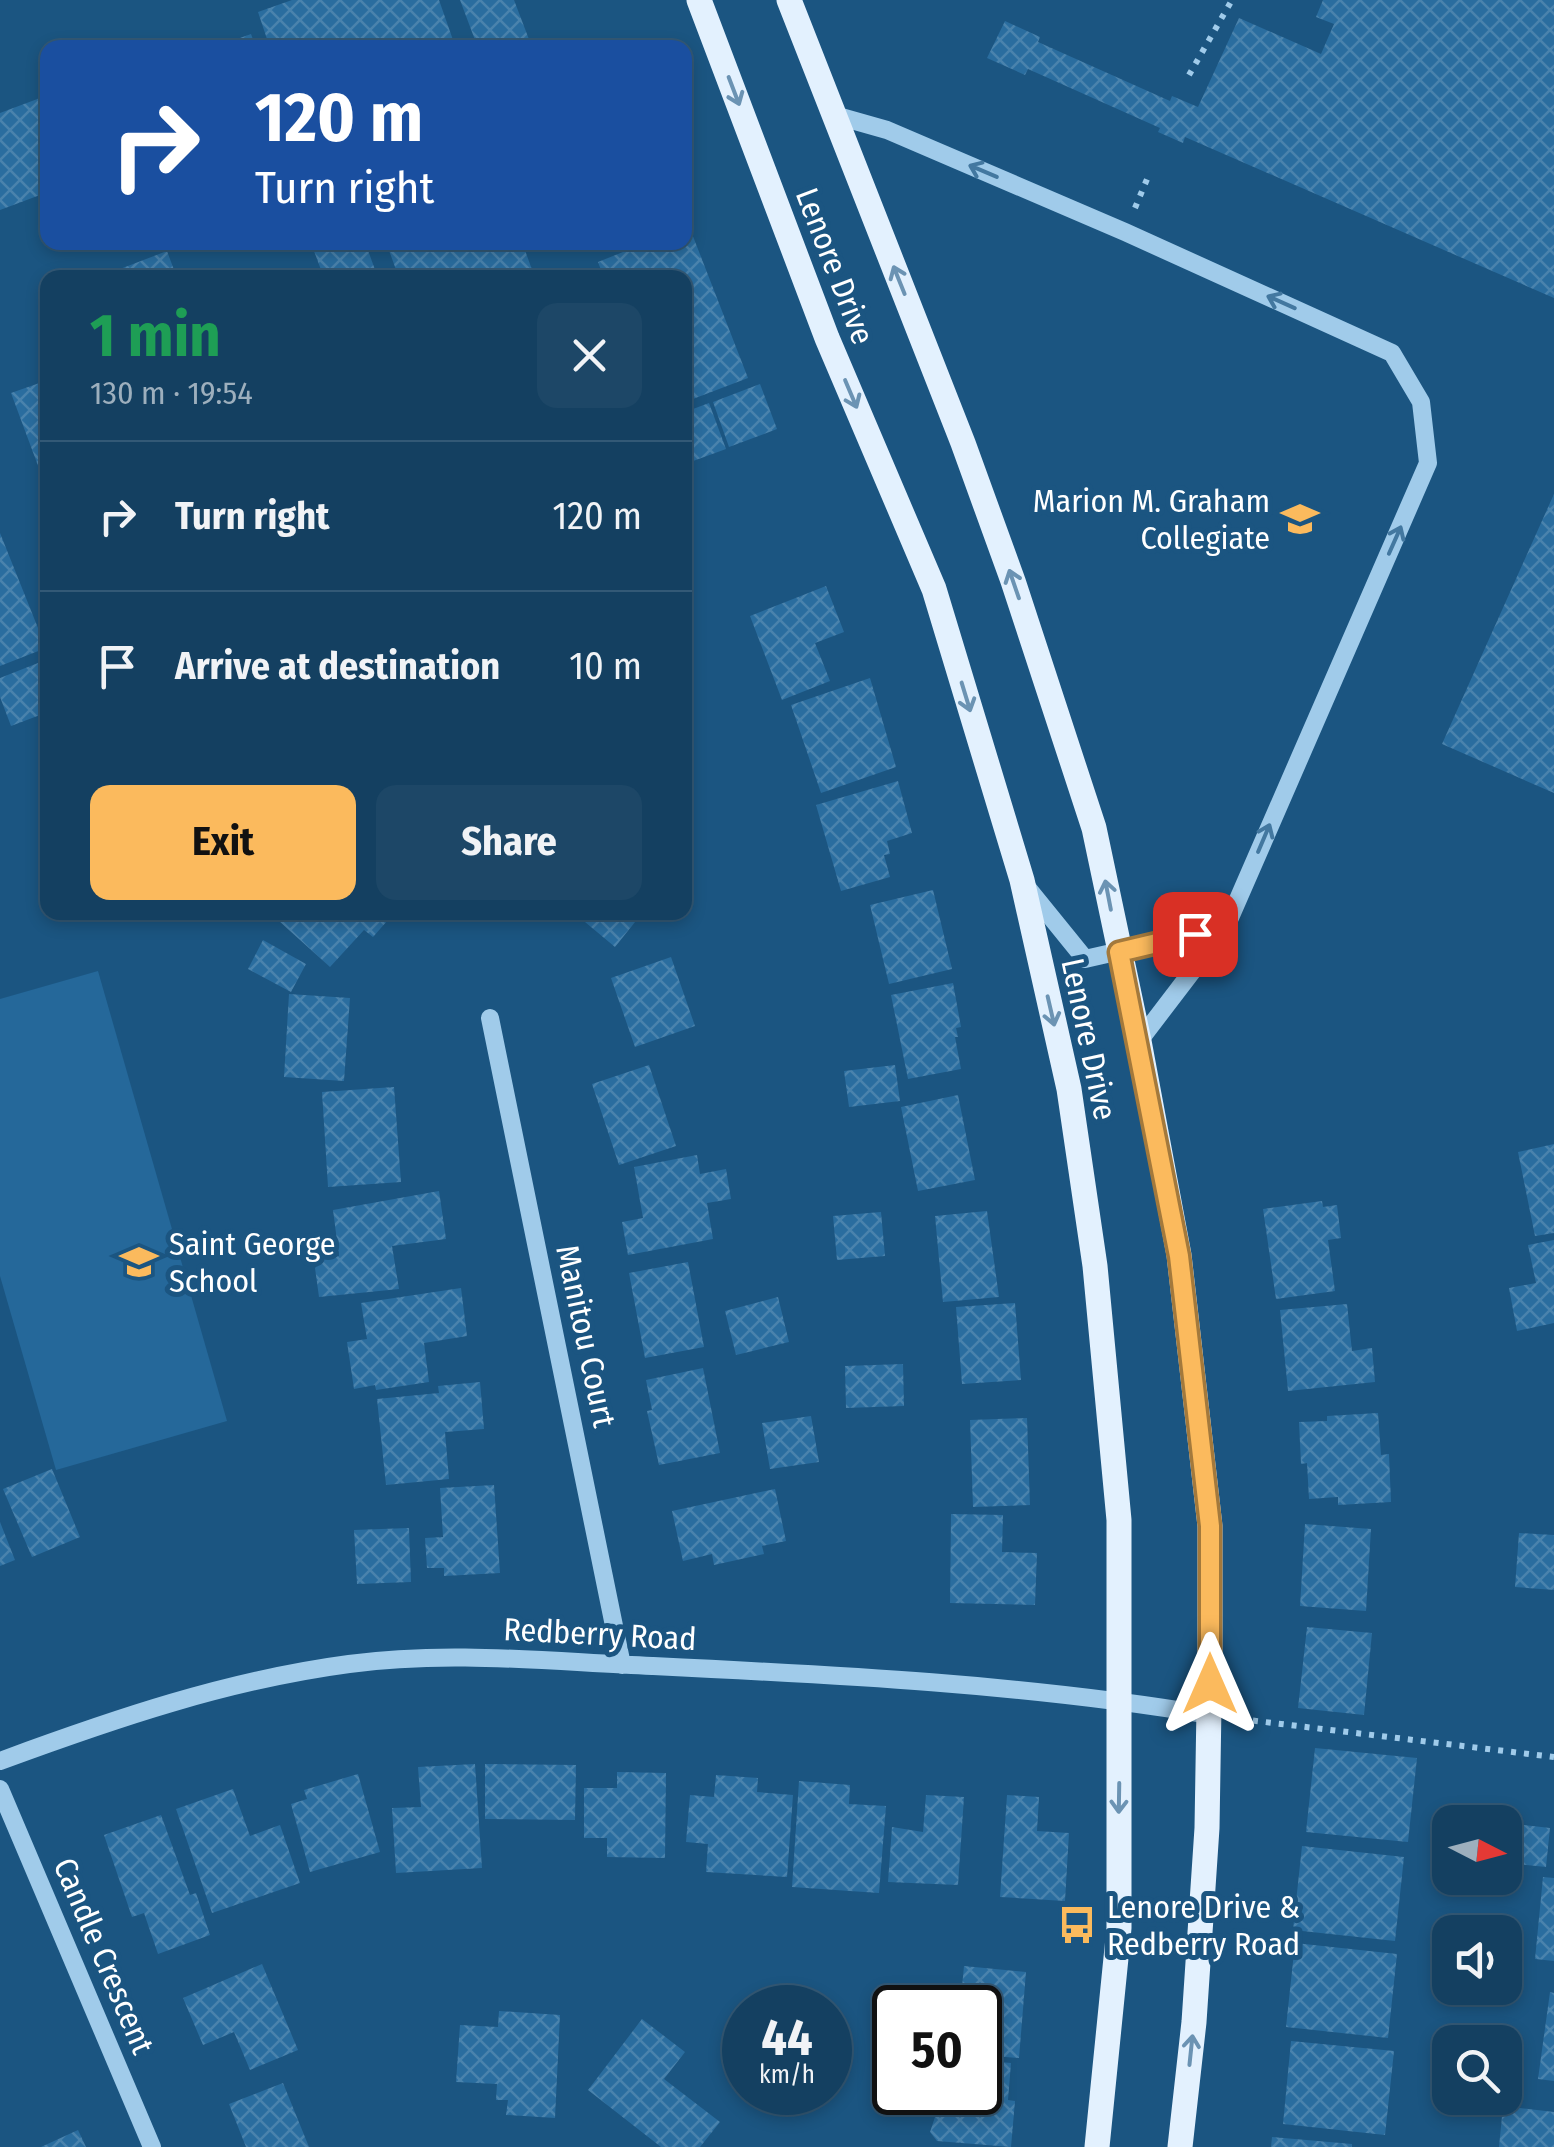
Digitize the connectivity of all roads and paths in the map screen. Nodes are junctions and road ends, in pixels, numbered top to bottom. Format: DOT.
graph roads {
  1 [pos="699,0"];
  2 [pos="789,0"];
  3 [pos="1232,0"];
  4 [pos="1188,76"];
  5 [pos="834,115"];
  6 [pos="1022,880"];
  7 [pos="1226,927"];
  8 [pos="1119,952"];
  9 [pos="490,1018"];
  10 [pos="1139,1041"];
  11 [pos="622,1665"];
  12 [pos="1121,1700"];
  13 [pos="1210,1715"];
  14 [pos="1255,1721"];
  15 [pos="1554,1757"];
  16 [pos="0,1761"];
  17 [pos="0,1788"];
  18 [pos="152,2147"];
  19 [pos="1097,2147"];
  20 [pos="1180,2147"];
  1 -- 6 [label="main road, Lenore Drive, one-way"];
  2 -- 5 [label="main road, Lenore Drive"];
  3 -- 4 [label="path"];
  7 -- 5 [label="street, one-way"];
  8 -- 5 [label="main road, Lenore Drive, one-way"];
  6 -- 8 [label="street"];
  6 -- 12 [label="main road, Lenore Drive, one-way"];
  7 -- 8 [label="street"];
  7 -- 10 [label="street"];
  8 -- 10 [label="main road, Lenore Drive"];
  9 -- 11 [label="street, Manitou Court"];
  10 -- 13 [label="main road, Lenore Drive"];
  11 -- 12 [label="street, Redberry Road"];
  11 -- 16 [label="street, Redberry Road"];
  12 -- 13 [label="street, Redberry Road"];
  12 -- 19 [label="main road, Lenore Drive, one-way"];
  20 -- 13 [label="main road, Lenore Drive, one-way"];
  14 -- 15 [label="path"];
  17 -- 18 [label="street, Candle Crescent"];
}
